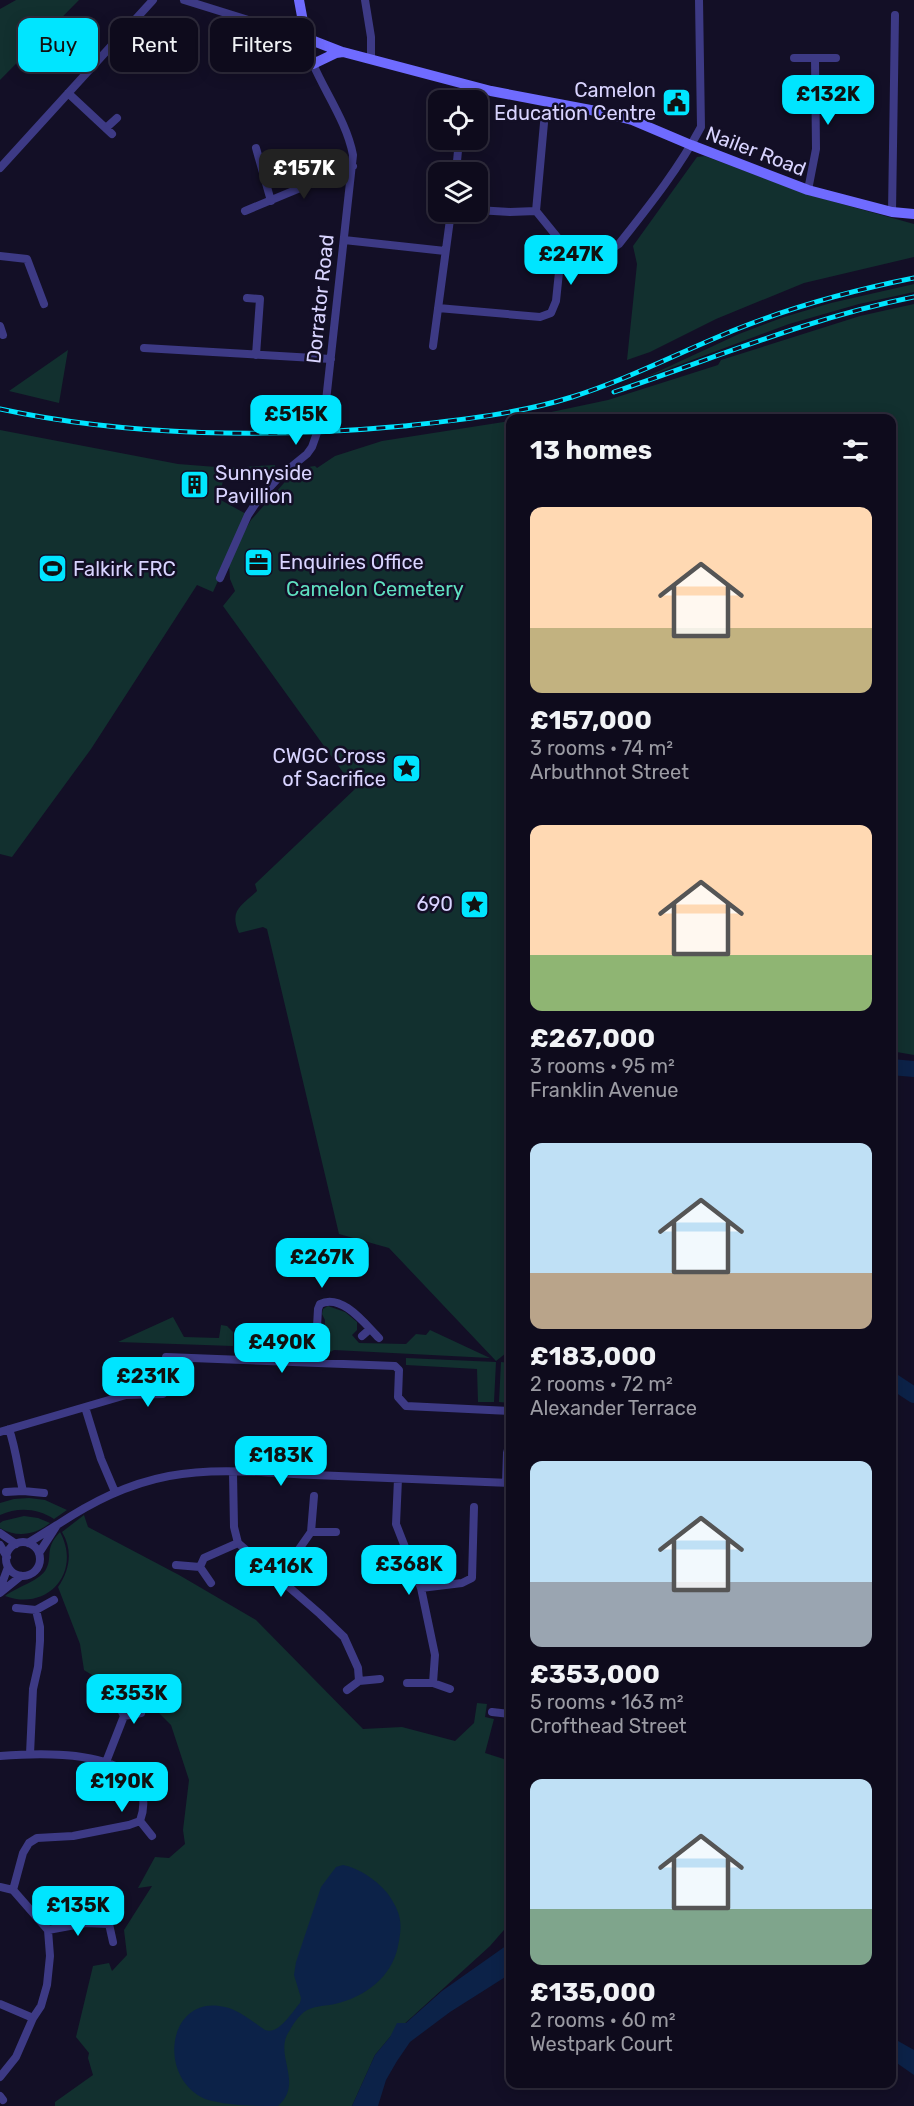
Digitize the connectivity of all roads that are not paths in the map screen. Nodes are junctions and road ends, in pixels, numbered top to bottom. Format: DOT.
graph roads {
  1 [pos="153,0"];
  2 [pos="184,0"];
  3 [pos="299,0"];
  4 [pos="365,0"];
  5 [pos="699,0"];
  6 [pos="895,15"];
  7 [pos="242,18"];
  8 [pos="302,18"];
  9 [pos="314,41"];
  10 [pos="343,52"];
  11 [pos="371,58"];
  12 [pos="794,58"];
  13 [pos="815,58"];
  14 [pos="836,58"];
  15 [pos="314,64"];
  16 [pos="314,66"];
  17 [pos="68,93"];
  18 [pos="117,118"];
  19 [pos="544,123"];
  20 [pos="691,145"];
  21 [pos="256,148"];
  22 [pos="353,166"];
  23 [pos="0,168"];
  24 [pos="808,190"];
  25 [pos="271,201"];
  26 [pos="488,211"];
  27 [pos="536,211"];
  28 [pos="245,212"];
  29 [pos="892,212"];
  30 [pos="914,214"];
  31 [pos="449,222"];
  32 [pos="344,240"];
  33 [pos="562,243"];
  34 [pos="445,251"];
  35 [pos="0,256"];
  36 [pos="247,298"];
  37 [pos="44,304"];
  38 [pos="438,308"];
  39 [pos="0,326"];
  40 [pos="3,335"];
  41 [pos="433,346"];
  42 [pos="144,348"];
  43 [pos="256,355"];
  44 [pos="332,359"];
  45 [pos="220,578"];
  46 [pos="370,1329"];
  47 [pos="362,1336"];
  48 [pos="379,1338"];
  49 [pos="315,1362"];
  50 [pos="85,1407"];
  51 [pos="506,1411"];
  52 [pos="9,1430"];
  53 [pos="0,1432"];
  54 [pos="233,1473"];
  55 [pos="398,1479"];
  56 [pos="506,1483"];
  57 [pos="23,1491"];
  58 [pos="6,1492"];
  59 [pos="115,1492"];
  60 [pos="44,1493"];
  61 [pos="314,1496"];
  62 [pos="474,1508"];
  63 [pos="57,1525"];
  64 [pos="311,1532"];
  65 [pos="336,1532"];
  66 [pos="0,1533"];
  67 [pos="28,1543"];
  68 [pos="238,1543"];
  69 [pos="16,1544"];
  70 [pos="0,1545"];
  71 [pos="39,1553"];
  72 [pos="6,1557"];
  73 [pos="176,1565"];
  74 [pos="8,1567"];
  75 [pos="200,1567"];
  76 [pos="21,1576"];
  77 [pos="278,1579"];
  78 [pos="211,1583"];
  79 [pos="421,1588"];
  80 [pos="0,1591"];
  81 [pos="54,1600"];
  82 [pos="16,1608"];
  83 [pos="36,1610"];
  84 [pos="380,1679"];
  85 [pos="359,1681"];
  86 [pos="407,1683"];
  87 [pos="433,1683"];
  88 [pos="450,1689"];
  89 [pos="347,1690"];
  90 [pos="110,1697"];
  91 [pos="492,1712"];
  92 [pos="141,1713"];
  93 [pos="506,1714"];
  94 [pos="124,1716"];
  95 [pos="30,1754"];
  96 [pos="0,1756"];
  97 [pos="106,1762"];
  98 [pos="140,1821"];
  99 [pos="152,1836"];
  100 [pos="0,1887"];
  101 [pos="13,1890"];
  102 [pos="120,1912"];
  103 [pos="109,1924"];
  104 [pos="48,1930"];
  105 [pos="112,1942"];
  106 [pos="0,2004"];
  107 [pos="33,2018"];
  108 [pos="0,2077"];
  1 -- 17 [label="street"];
  2 -- 7 [label="street"];
  3 -- 8 [label="street, Dorrator Road"];
  4 -- 11 [label="street"];
  5 -- 20 [label="street"];
  6 -- 29 [label="street"];
  9 -- 10 [label="street, Nailer Road"];
  10 -- 11 [label="street, Nailer Road"];
  10 -- 15 [label="street"];
  11 -- 20 [label="street, Nailer Road"];
  12 -- 13 [label="street"];
  13 -- 14 [label="street"];
  13 -- 24 [label="street"];
  16 -- 22 [label="street, Dorrator Road"];
  17 -- 18 [label="street"];
  17 -- 23 [label="street"];
  19 -- 27 [label="street"];
  20 -- 24 [label="street, Nailer Road"];
  20 -- 33 [label="street"];
  21 -- 25 [label="street"];
  22 -- 25 [label="street"];
  22 -- 32 [label="street, Dorrator Road"];
  24 -- 29 [label="street, Nailer Road"];
  25 -- 28 [label="street"];
  26 -- 27 [label="street"];
  27 -- 33 [label="street"];
  29 -- 30 [label="street, Nailer Road"];
  31 -- 34 [label="street"];
  32 -- 34 [label="street"];
  32 -- 44 [label="street, Dorrator Road"];
  33 -- 38 [label="street"];
  34 -- 38 [label="street"];
  35 -- 37 [label="street"];
  36 -- 43 [label="street"];
  38 -- 41 [label="street"];
  39 -- 40 [label="street"];
  42 -- 43 [label="street"];
  43 -- 44 [label="street"];
  44 -- 45 [label="street, Dorrator Road"];
  46 -- 47 [label="street"];
  46 -- 48 [label="street"];
  46 -- 49 [label="street"];
  49 -- 50 [label="street"];
  49 -- 51 [label="street"];
  50 -- 52 [label="street"];
  50 -- 59 [label="street"];
  52 -- 53 [label="street"];
  52 -- 57 [label="street"];
  54 -- 55 [label="street"];
  54 -- 59 [label="street"];
  54 -- 68 [label="street"];
  55 -- 56 [label="street"];
  55 -- 79 [label="street"];
  57 -- 58 [label="street"];
  57 -- 60 [label="street"];
  59 -- 63 [label="street"];
  61 -- 64 [label="street"];
  62 -- 79 [label="street"];
  63 -- 67 [label="street"];
  63 -- 71 [label="street"];
  64 -- 65 [label="street"];
  64 -- 77 [label="street"];
  66 -- 69 [label="street"];
  67 -- 69 [label="street"];
  67 -- 71 [label="street"];
  68 -- 75 [label="street"];
  68 -- 77 [label="street"];
  69 -- 72 [label="street"];
  70 -- 72 [label="street"];
  71 -- 76 [label="street"];
  72 -- 74 [label="street"];
  73 -- 75 [label="street"];
  74 -- 76 [label="street"];
  74 -- 80 [label="street"];
  75 -- 78 [label="street"];
  76 -- 80 [label="street"];
  77 -- 85 [label="street"];
  79 -- 87 [label="street"];
  81 -- 83 [label="street"];
  82 -- 83 [label="street"];
  83 -- 95 [label="street"];
  84 -- 85 [label="street"];
  85 -- 89 [label="street"];
  86 -- 87 [label="street"];
  87 -- 88 [label="street"];
  90 -- 94 [label="street"];
  91 -- 93 [label="street"];
  92 -- 94 [label="street"];
  94 -- 97 [label="street"];
  95 -- 96 [label="street"];
  95 -- 97 [label="street"];
  97 -- 98 [label="street"];
  98 -- 99 [label="street"];
  98 -- 101 [label="street"];
  100 -- 101 [label="street"];
  101 -- 104 [label="street"];
  102 -- 103 [label="street"];
  103 -- 104 [label="street"];
  103 -- 105 [label="street"];
  104 -- 107 [label="street"];
  106 -- 107 [label="street"];
  107 -- 108 [label="street"];
}
